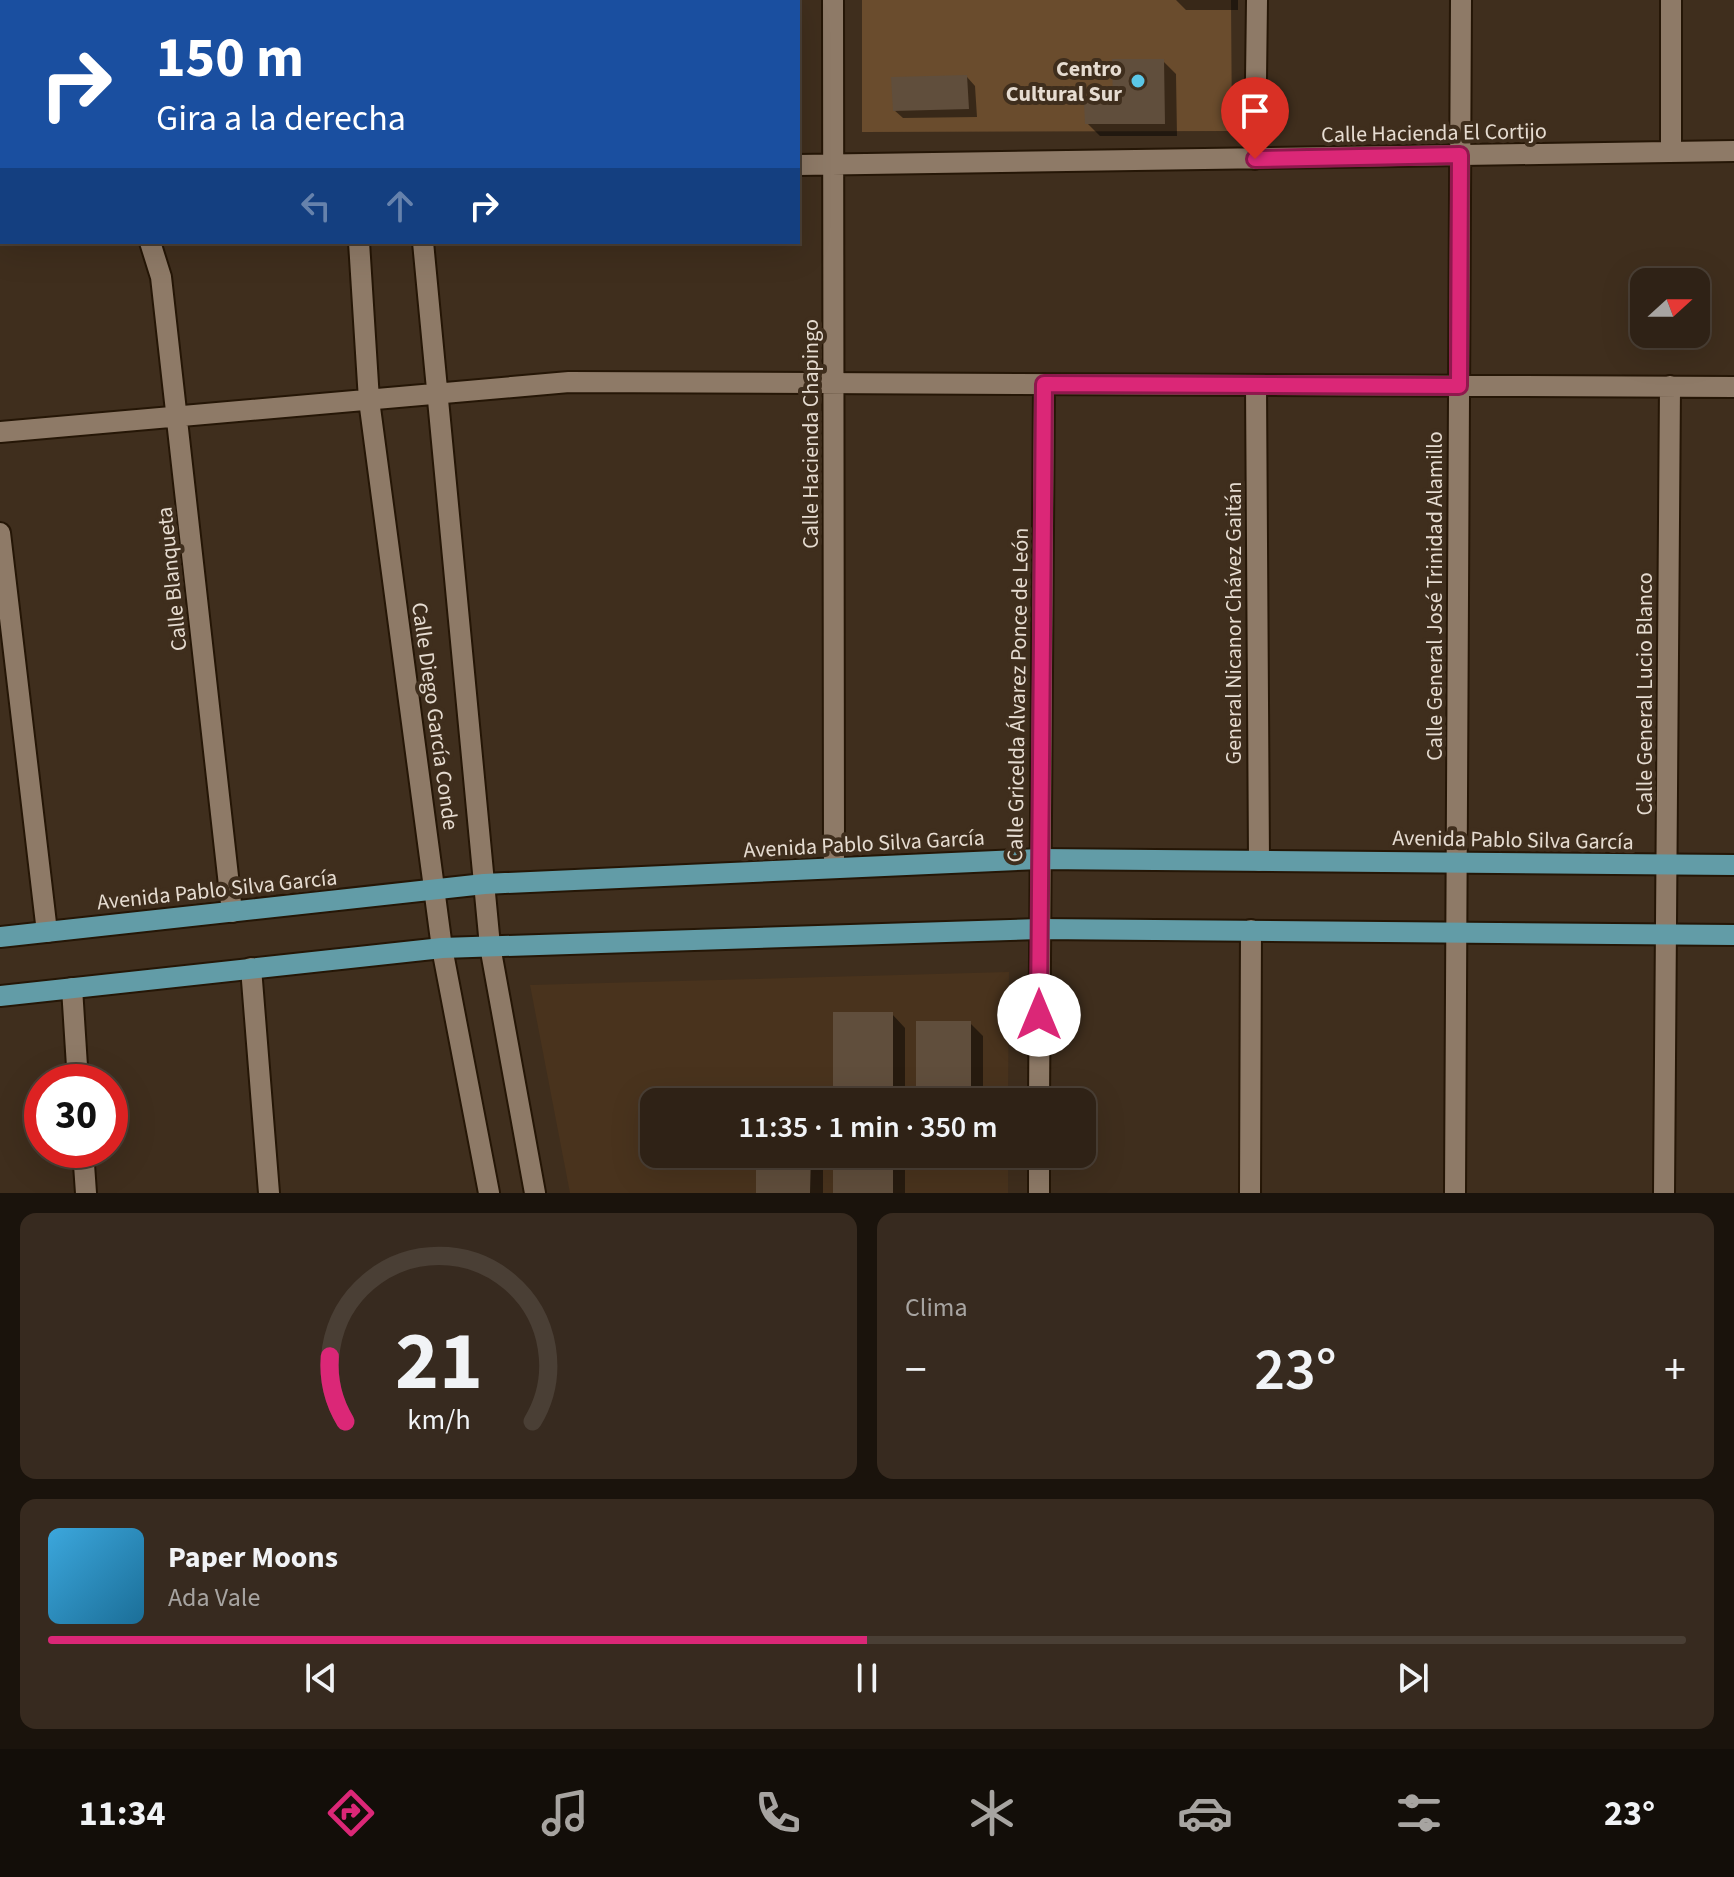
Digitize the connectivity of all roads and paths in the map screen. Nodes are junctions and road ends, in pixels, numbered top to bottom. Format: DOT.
graph roads {
  1 [pos="833,0"];
  2 [pos="1257,0"];
  3 [pos="1461,0"];
  4 [pos="1671,0"];
  5 [pos="1734,151"];
  6 [pos="1671,152"];
  7 [pos="1460,155"];
  8 [pos="1255,159"];
  9 [pos="800,165"];
  10 [pos="834,165"];
  11 [pos="151,244"];
  12 [pos="359,244"];
  13 [pos="423,244"];
  14 [pos="834,383"];
  15 [pos="1044,384"];
  16 [pos="1256,385"];
  17 [pos="1459,386"];
  18 [pos="1670,386"];
  19 [pos="1734,387"];
  20 [pos="437,394"];
  21 [pos="369,400"];
  22 [pos="177,416"];
  23 [pos="0,432"];
  24 [pos="0,533"];
  25 [pos="1039,859"];
  26 [pos="1259,861"];
  27 [pos="1457,863"];
  28 [pos="1667,865"];
  29 [pos="1734,865"];
  30 [pos="834,868"];
  31 [pos="484,884"];
  32 [pos="435,889"];
  33 [pos="232,912"];
  34 [pos="1039,929"];
  35 [pos="1251,930"];
  36 [pos="47,932"];
  37 [pos="1455,932"];
  38 [pos="1666,934"];
  39 [pos="1734,935"];
  40 [pos="0,937"];
  41 [pos="490,946"];
  42 [pos="442,948"];
  43 [pos="251,968"];
  44 [pos="72,988"];
  45 [pos="0,996"];
  46 [pos="77,1064"];
  47 [pos="1039,1088"];
  48 [pos="84,1168"];
  49 [pos="1039,1168"];
  50 [pos="86,1193"];
  51 [pos="269,1193"];
  52 [pos="489,1193"];
  53 [pos="535,1193"];
  54 [pos="1039,1193"];
  55 [pos="1250,1193"];
  56 [pos="1455,1193"];
  57 [pos="1664,1193"];
  1 -- 10 [label="street, Calle Hacienda Chapingo"];
  2 -- 8 [label="street"];
  3 -- 7 [label="street, Calle General José Trinidad Alamillo"];
  4 -- 6 [label="street"];
  5 -- 6 [label="street, Calle Hacienda El Cortijo"];
  6 -- 7 [label="street, Calle Hacienda El Cortijo"];
  7 -- 8 [label="street, Calle Hacienda El Cortijo"];
  7 -- 17 [label="street, Calle General José Trinidad Alamillo"];
  8 -- 10 [label="street, Calle Hacienda El Cortijo"];
  9 -- 10 [label="street, Calle Hacienda El Cortijo"];
  10 -- 14 [label="street, Calle Hacienda Chapingo"];
  11 -- 22 [label="street, Calle Blanqueta"];
  12 -- 21 [label="street, Calle Diego García Conde"];
  13 -- 20 [label="street, Calle Diego García Conde"];
  14 -- 15 [label="street"];
  14 -- 20 [label="street"];
  14 -- 30 [label="street, Calle Hacienda Chapingo"];
  15 -- 16 [label="street"];
  15 -- 25 [label="street, Calle Gricelda Álvarez Ponce de León"];
  16 -- 17 [label="street"];
  16 -- 26 [label="street, General Nicanor Chávez Gaitán"];
  17 -- 18 [label="street"];
  17 -- 27 [label="street, Calle General José Trinidad Alamillo"];
  18 -- 19 [label="street"];
  18 -- 28 [label="street, Calle General Lucio Blanco"];
  20 -- 21 [label="street"];
  20 -- 31 [label="street, Calle Diego García Conde"];
  21 -- 22 [label="street"];
  21 -- 32 [label="street, Calle Diego García Conde"];
  22 -- 23 [label="street"];
  22 -- 33 [label="street, Calle Blanqueta"];
  24 -- 36 [label="street"];
  25 -- 26 [label="main road, Avenida Pablo Silva García"];
  25 -- 30 [label="main road, Avenida Pablo Silva García"];
  25 -- 34 [label="street, Calle Gricelda Álvarez Ponce de León"];
  26 -- 27 [label="main road, Avenida Pablo Silva García"];
  27 -- 28 [label="main road, Avenida Pablo Silva García"];
  27 -- 37 [label="street, Calle General José Trinidad Alamillo"];
  28 -- 29 [label="main road, Avenida Pablo Silva García"];
  28 -- 38 [label="street, Calle General Lucio Blanco"];
  30 -- 31 [label="main road, Avenida Pablo Silva García"];
  31 -- 32 [label="main road, Avenida Pablo Silva García"];
  31 -- 41 [label="street, Calle Diego García Conde"];
  32 -- 33 [label="main road, Avenida Pablo Silva García"];
  32 -- 42 [label="street, Calle Diego García Conde"];
  33 -- 36 [label="main road, Avenida Pablo Silva García"];
  34 -- 35 [label="main road"];
  34 -- 41 [label="main road"];
  34 -- 47 [label="street, Calle Gricelda Álvarez Ponce de León"];
  35 -- 37 [label="main road"];
  35 -- 55 [label="street"];
  36 -- 40 [label="main road, Avenida Pablo Silva García"];
  37 -- 38 [label="main road"];
  37 -- 56 [label="street, Calle General José Trinidad Alamillo"];
  38 -- 39 [label="main road"];
  38 -- 57 [label="street, Calle General Lucio Blanco"];
  41 -- 42 [label="main road"];
  41 -- 53 [label="street, Calle Diego García Conde"];
  42 -- 43 [label="main road"];
  42 -- 52 [label="street, Calle Diego García Conde"];
  43 -- 44 [label="main road"];
  43 -- 51 [label="street"];
  44 -- 45 [label="main road"];
  44 -- 46 [label="street"];
  48 -- 50 [label="street"];
  49 -- 54 [label="street"];
}
